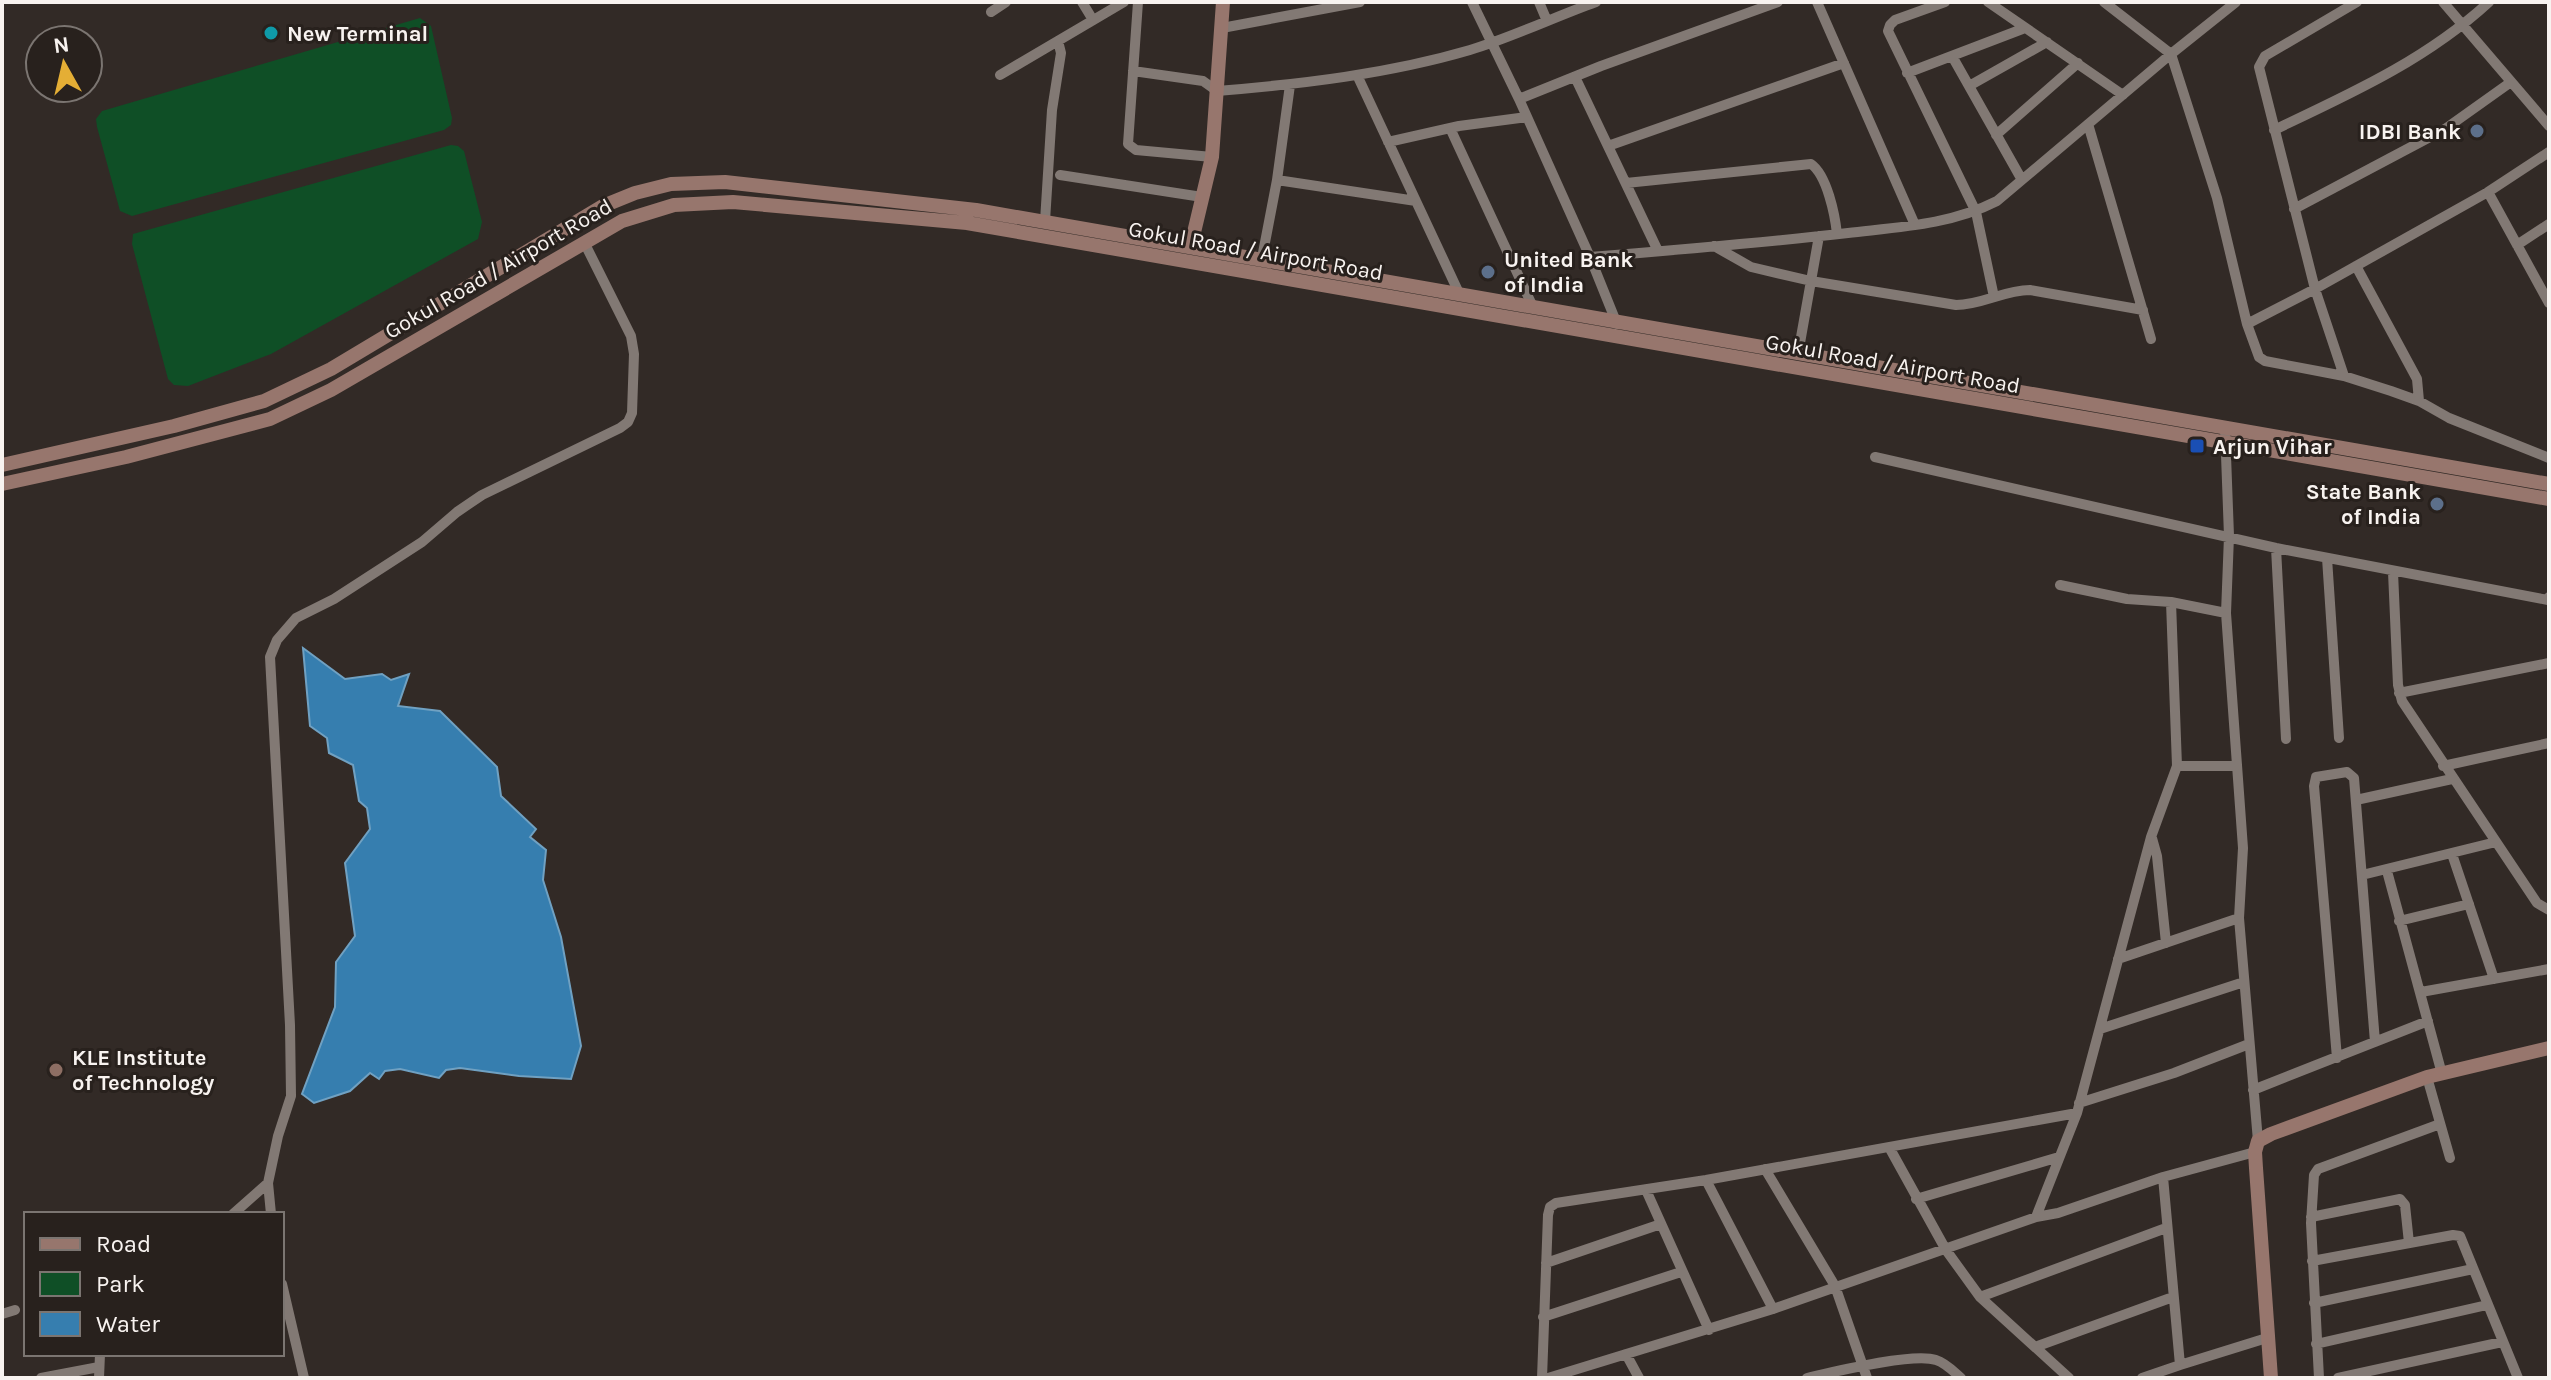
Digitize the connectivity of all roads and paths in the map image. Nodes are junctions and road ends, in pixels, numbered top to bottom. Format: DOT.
graph roads {
  1 [pos="1006,2"];
  2 [pos="1082,2"];
  3 [pos="1124,2"];
  4 [pos="1138,2"];
  5 [pos="1223,2"];
  6 [pos="1360,2"];
  7 [pos="1472,2"];
  8 [pos="1539,2"];
  9 [pos="1596,2"];
  10 [pos="1778,2"];
  11 [pos="1817,2"];
  12 [pos="1945,2"];
  13 [pos="1988,2"];
  14 [pos="2104,2"];
  15 [pos="2236,2"];
  16 [pos="2357,2"];
  17 [pos="2443,2"];
  18 [pos="2489,2"];
  19 [pos="991,12"];
  20 [pos="1093,20"];
  21 [pos="1547,21"];
  22 [pos="2463,26"];
  23 [pos="1222,28"];
  24 [pos="2025,28"];
  25 [pos="1058,41"];
  26 [pos="1491,42"];
  27 [pos="2047,42"];
  28 [pos="2171,54"];
  29 [pos="1952,56"];
  30 [pos="1844,63"];
  31 [pos="2078,63"];
  32 [pos="1133,71"];
  33 [pos="1907,73"];
  34 [pos="1000,75"];
  35 [pos="1357,75"];
  36 [pos="1575,77"];
  37 [pos="2511,82"];
  38 [pos="1290,85"];
  39 [pos="1969,86"];
  40 [pos="1217,91"];
  41 [pos="2123,95"];
  42 [pos="1519,99"];
  43 [pos="1527,117"];
  44 [pos="2088,124"];
  45 [pos="2549,126"];
  46 [pos="1450,128"];
  47 [pos="2274,130"];
  48 [pos="1996,135"];
  49 [pos="1388,142"];
  50 [pos="1608,146"];
  51 [pos="2549,152"];
  52 [pos="1212,157"];
  53 [pos="1060,175"];
  54 [pos="1277,180"];
  55 [pos="2022,180"];
  56 [pos="690,182"];
  57 [pos="1626,183"];
  58 [pos="671,184"];
  59 [pos="2488,192"];
  60 [pos="1202,197"];
  61 [pos="1416,201"];
  62 [pos="694,204"];
  63 [pos="674,205"];
  64 [pos="2294,209"];
  65 [pos="1976,212"];
  66 [pos="1045,221"];
  67 [pos="2549,224"];
  68 [pos="1915,225"];
  69 [pos="1837,234"];
  70 [pos="1819,236"];
  71 [pos="584,242"];
  72 [pos="1191,245"];
  73 [pos="2517,245"];
  74 [pos="1714,246"];
  75 [pos="1658,251"];
  76 [pos="1590,257"];
  77 [pos="1262,258"];
  78 [pos="2356,266"];
  79 [pos="1811,281"];
  80 [pos="2315,289"];
  81 [pos="1459,293"];
  82 [pos="1994,297"];
  83 [pos="2549,303"];
  84 [pos="1533,307"];
  85 [pos="2143,310"];
  86 [pos="1617,322"];
  87 [pos="2247,324"];
  88 [pos="1615,337"];
  89 [pos="2151,339"];
  90 [pos="1798,354"];
  91 [pos="2344,376"];
  92 [pos="2419,401"];
  93 [pos="2226,436"];
  94 [pos="1875,457"];
  95 [pos="2549,458"];
  96 [pos="2,465"];
  97 [pos="2,484"];
  98 [pos="2549,484"];
  99 [pos="2549,499"];
  100 [pos="2229,536"];
  101 [pos="2276,548"];
  102 [pos="2327,558"];
  103 [pos="2393,572"];
  104 [pos="2060,585"];
  105 [pos="2549,597"];
  106 [pos="2171,602"];
  107 [pos="2226,613"];
  108 [pos="2549,663"];
  109 [pos="2399,693"];
  110 [pos="2339,738"];
  111 [pos="2286,739"];
  112 [pos="2549,743"];
  113 [pos="2177,766"];
  114 [pos="2236,766"];
  115 [pos="2443,766"];
  116 [pos="2452,779"];
  117 [pos="2356,800"];
  118 [pos="2151,837"];
  119 [pos="2496,842"];
  120 [pos="2452,854"];
  121 [pos="2387,871"];
  122 [pos="2362,875"];
  123 [pos="2469,904"];
  124 [pos="2549,910"];
  125 [pos="2239,918"];
  126 [pos="2399,921"];
  127 [pos="2166,943"];
  128 [pos="2118,959"];
  129 [pos="2549,969"];
  130 [pos="2494,979"];
  131 [pos="2244,982"];
  132 [pos="2421,992"];
  133 [pos="2428,1021"];
  134 [pos="2100,1029"];
  135 [pos="2375,1042"];
  136 [pos="2249,1044"];
  137 [pos="2549,1048"];
  138 [pos="2337,1058"];
  139 [pos="2434,1076"];
  140 [pos="2253,1090"];
  141 [pos="2078,1108"];
  142 [pos="2440,1124"];
  143 [pos="1889,1147"];
  144 [pos="2257,1147"];
  145 [pos="2059,1157"];
  146 [pos="2450,1158"];
  147 [pos="1765,1169"];
  148 [pos="2163,1177"];
  149 [pos="1706,1180"];
  150 [pos="268,1183"];
  151 [pos="1646,1190"];
  152 [pos="1916,1199"];
  153 [pos="235,1212"];
  154 [pos="271,1212"];
  155 [pos="2036,1217"];
  156 [pos="2311,1217"];
  157 [pos="1661,1224"];
  158 [pos="2166,1228"];
  159 [pos="2409,1243"];
  160 [pos="1946,1250"];
  161 [pos="2312,1261"];
  162 [pos="1546,1263"];
  163 [pos="2473,1269"];
  164 [pos="1681,1272"];
  165 [pos="1835,1286"];
  166 [pos="284,1293"];
  167 [pos="1980,1297"];
  168 [pos="2173,1297"];
  169 [pos="2314,1303"];
  170 [pos="2487,1305"];
  171 [pos="1773,1309"];
  172 [pos="15,1310"];
  173 [pos="2,1314"];
  174 [pos="1543,1317"];
  175 [pos="1709,1330"];
  176 [pos="2270,1337"];
  177 [pos="2502,1342"];
  178 [pos="2316,1344"];
  179 [pos="2035,1347"];
  180 [pos="1626,1354"];
  181 [pos="1863,1365"];
  182 [pos="2180,1365"];
  183 [pos="99,1372"];
  184 [pos="1580,1374"];
  185 [pos="41,1378"];
  186 [pos="304,1378"];
  187 [pos="1542,1378"];
  188 [pos="1548,1378"];
  189 [pos="1639,1378"];
  190 [pos="1807,1378"];
  191 [pos="1867,1378"];
  192 [pos="1961,1378"];
  193 [pos="2069,1378"];
  194 [pos="2142,1378"];
  195 [pos="2271,1378"];
  196 [pos="2319,1378"];
  197 [pos="2338,1378"];
  198 [pos="2518,1378"];
  1 -- 19 [label="street"];
  2 -- 20 [label="street"];
  3 -- 20 [label="street"];
  4 -- 32 [label="street"];
  5 -- 23 [label="main road"];
  6 -- 23 [label="street"];
  7 -- 26 [label="street"];
  8 -- 21 [label="street"];
  9 -- 21 [label="street"];
  10 -- 36 [label="street"];
  11 -- 30 [label="street"];
  12 -- 33 [label="street"];
  13 -- 24 [label="street"];
  14 -- 28 [label="street"];
  15 -- 28 [label="street"];
  16 -- 47 [label="street"];
  17 -- 22 [label="street"];
  18 -- 22 [label="street"];
  20 -- 25 [label="street"];
  21 -- 26 [label="street"];
  22 -- 37 [label="street"];
  22 -- 47 [label="street"];
  23 -- 40 [label="main road"];
  24 -- 27 [label="street"];
  24 -- 29 [label="street"];
  25 -- 34 [label="street"];
  25 -- 66 [label="street"];
  26 -- 35 [label="street"];
  26 -- 42 [label="street"];
  27 -- 31 [label="street"];
  27 -- 39 [label="street"];
  28 -- 41 [label="street"];
  28 -- 87 [label="street"];
  29 -- 33 [label="street"];
  29 -- 39 [label="street"];
  30 -- 50 [label="street"];
  30 -- 68 [label="street"];
  31 -- 41 [label="street"];
  31 -- 48 [label="street"];
  32 -- 40 [label="street"];
  32 -- 52 [label="street"];
  33 -- 65 [label="street"];
  35 -- 38 [label="street"];
  35 -- 49 [label="street"];
  36 -- 42 [label="street"];
  36 -- 50 [label="street"];
  37 -- 45 [label="street"];
  37 -- 64 [label="street"];
  38 -- 40 [label="street"];
  38 -- 54 [label="street"];
  39 -- 48 [label="street"];
  40 -- 52 [label="main road"];
  41 -- 44 [label="street"];
  42 -- 43 [label="street"];
  43 -- 46 [label="street"];
  43 -- 76 [label="street"];
  44 -- 55 [label="street"];
  44 -- 85 [label="street"];
  46 -- 49 [label="street"];
  46 -- 84 [label="street"];
  47 -- 64 [label="street"];
  48 -- 55 [label="street"];
  49 -- 61 [label="street"];
  50 -- 57 [label="street"];
  51 -- 59 [label="street"];
  52 -- 60 [label="main road"];
  53 -- 60 [label="street"];
  54 -- 61 [label="street"];
  54 -- 77 [label="street"];
  55 -- 65 [label="street"];
  56 -- 58 [label="main road"];
  56 -- 62 [label="main road"];
  56 -- 66 [label="main road"];
  57 -- 69 [label="street"];
  57 -- 75 [label="street"];
  58 -- 63 [label="main road"];
  58 -- 96 [label="main road"];
  59 -- 73 [label="street"];
  59 -- 78 [label="street"];
  60 -- 72 [label="main road"];
  61 -- 81 [label="street"];
  62 -- 63 [label="main road, Gokul Road / Airport Road"];
  62 -- 88 [label="main road, Gokul Road / Airport Road"];
  63 -- 71 [label="main road, Gokul Road / Airport Road"];
  64 -- 80 [label="street"];
  65 -- 68 [label="street"];
  65 -- 82 [label="street"];
  66 -- 72 [label="main road"];
  67 -- 73 [label="street"];
  68 -- 69 [label="street"];
  69 -- 70 [label="street"];
  70 -- 74 [label="street"];
  70 -- 79 [label="street"];
  71 -- 97 [label="main road, Gokul Road / Airport Road"];
  71 -- 150 [label="street"];
  72 -- 77 [label="main road"];
  73 -- 83 [label="street"];
  74 -- 75 [label="street"];
  74 -- 79 [label="street"];
  75 -- 76 [label="street"];
  76 -- 86 [label="street"];
  77 -- 81 [label="main road"];
  78 -- 80 [label="street"];
  78 -- 92 [label="street"];
  79 -- 82 [label="street"];
  79 -- 90 [label="street"];
  80 -- 87 [label="street"];
  80 -- 91 [label="street"];
  81 -- 84 [label="main road"];
  82 -- 85 [label="street"];
  84 -- 86 [label="main road"];
  85 -- 89 [label="street"];
  86 -- 88 [label="street"];
  86 -- 90 [label="main road"];
  87 -- 91 [label="street"];
  88 -- 93 [label="main road, Gokul Road / Airport Road"];
  90 -- 93 [label="main road"];
  91 -- 92 [label="street"];
  92 -- 95 [label="street"];
  93 -- 98 [label="main road"];
  93 -- 99 [label="main road, Gokul Road / Airport Road"];
  93 -- 100 [label="street"];
  94 -- 100 [label="street"];
  100 -- 101 [label="street"];
  100 -- 107 [label="street"];
  101 -- 102 [label="street"];
  101 -- 111 [label="street"];
  102 -- 103 [label="street"];
  102 -- 110 [label="street"];
  103 -- 105 [label="street"];
  103 -- 109 [label="street"];
  104 -- 106 [label="street"];
  106 -- 107 [label="street"];
  106 -- 113 [label="street"];
  107 -- 114 [label="street"];
  108 -- 109 [label="street"];
  109 -- 115 [label="street"];
  112 -- 115 [label="street"];
  113 -- 114 [label="street"];
  113 -- 118 [label="street"];
  114 -- 125 [label="street"];
  115 -- 116 [label="street"];
  116 -- 117 [label="street"];
  116 -- 119 [label="street"];
  117 -- 122 [label="street"];
  117 -- 138 [label="street"];
  118 -- 127 [label="street"];
  118 -- 128 [label="street"];
  119 -- 120 [label="street"];
  119 -- 124 [label="street"];
  120 -- 121 [label="street"];
  120 -- 123 [label="street"];
  121 -- 122 [label="street"];
  121 -- 126 [label="street"];
  122 -- 135 [label="street"];
  123 -- 126 [label="street"];
  123 -- 130 [label="street"];
  125 -- 127 [label="street"];
  125 -- 131 [label="street"];
  126 -- 132 [label="street"];
  127 -- 128 [label="street"];
  128 -- 134 [label="street"];
  129 -- 130 [label="street"];
  130 -- 132 [label="street"];
  131 -- 134 [label="street"];
  131 -- 136 [label="street"];
  132 -- 133 [label="street"];
  133 -- 135 [label="street"];
  133 -- 139 [label="street"];
  134 -- 141 [label="street"];
  135 -- 138 [label="street"];
  136 -- 140 [label="street"];
  136 -- 141 [label="street"];
  137 -- 139 [label="main road"];
  138 -- 140 [label="street"];
  139 -- 142 [label="street"];
  139 -- 144 [label="main road"];
  140 -- 144 [label="street"];
  141 -- 143 [label="street"];
  141 -- 145 [label="street"];
  142 -- 146 [label="street"];
  142 -- 156 [label="street"];
  143 -- 147 [label="street"];
  143 -- 152 [label="street"];
  144 -- 148 [label="street"];
  144 -- 176 [label="main road"];
  145 -- 152 [label="street"];
  145 -- 155 [label="street"];
  147 -- 149 [label="street"];
  147 -- 165 [label="street"];
  148 -- 155 [label="street"];
  148 -- 158 [label="street"];
  149 -- 151 [label="street"];
  149 -- 171 [label="street"];
  150 -- 153 [label="street"];
  150 -- 154 [label="street"];
  151 -- 157 [label="street"];
  151 -- 162 [label="street"];
  152 -- 160 [label="street"];
  155 -- 160 [label="street"];
  156 -- 159 [label="street"];
  156 -- 161 [label="street"];
  157 -- 162 [label="street"];
  157 -- 164 [label="street"];
  158 -- 167 [label="street"];
  158 -- 168 [label="street"];
  159 -- 161 [label="street"];
  159 -- 163 [label="street"];
  160 -- 165 [label="street"];
  160 -- 167 [label="street"];
  161 -- 169 [label="street"];
  162 -- 174 [label="street"];
  163 -- 169 [label="street"];
  163 -- 170 [label="street"];
  164 -- 174 [label="street"];
  164 -- 175 [label="street"];
  165 -- 171 [label="street"];
  165 -- 181 [label="street"];
  166 -- 186 [label="street"];
  167 -- 179 [label="street"];
  168 -- 179 [label="street"];
  168 -- 182 [label="street"];
  169 -- 178 [label="street"];
  170 -- 177 [label="street"];
  170 -- 178 [label="street"];
  171 -- 175 [label="street"];
  172 -- 173 [label="street"];
  174 -- 187 [label="street"];
  175 -- 180 [label="street"];
  176 -- 182 [label="street"];
  176 -- 195 [label="main road"];
  177 -- 197 [label="street"];
  177 -- 198 [label="street"];
  178 -- 196 [label="street"];
  179 -- 193 [label="street"];
  180 -- 184 [label="street"];
  180 -- 189 [label="street"];
  181 -- 190 [label="street"];
  181 -- 191 [label="street"];
  181 -- 192 [label="street"];
  182 -- 194 [label="street"];
  183 -- 185 [label="street"];
  184 -- 188 [label="street"];
}
